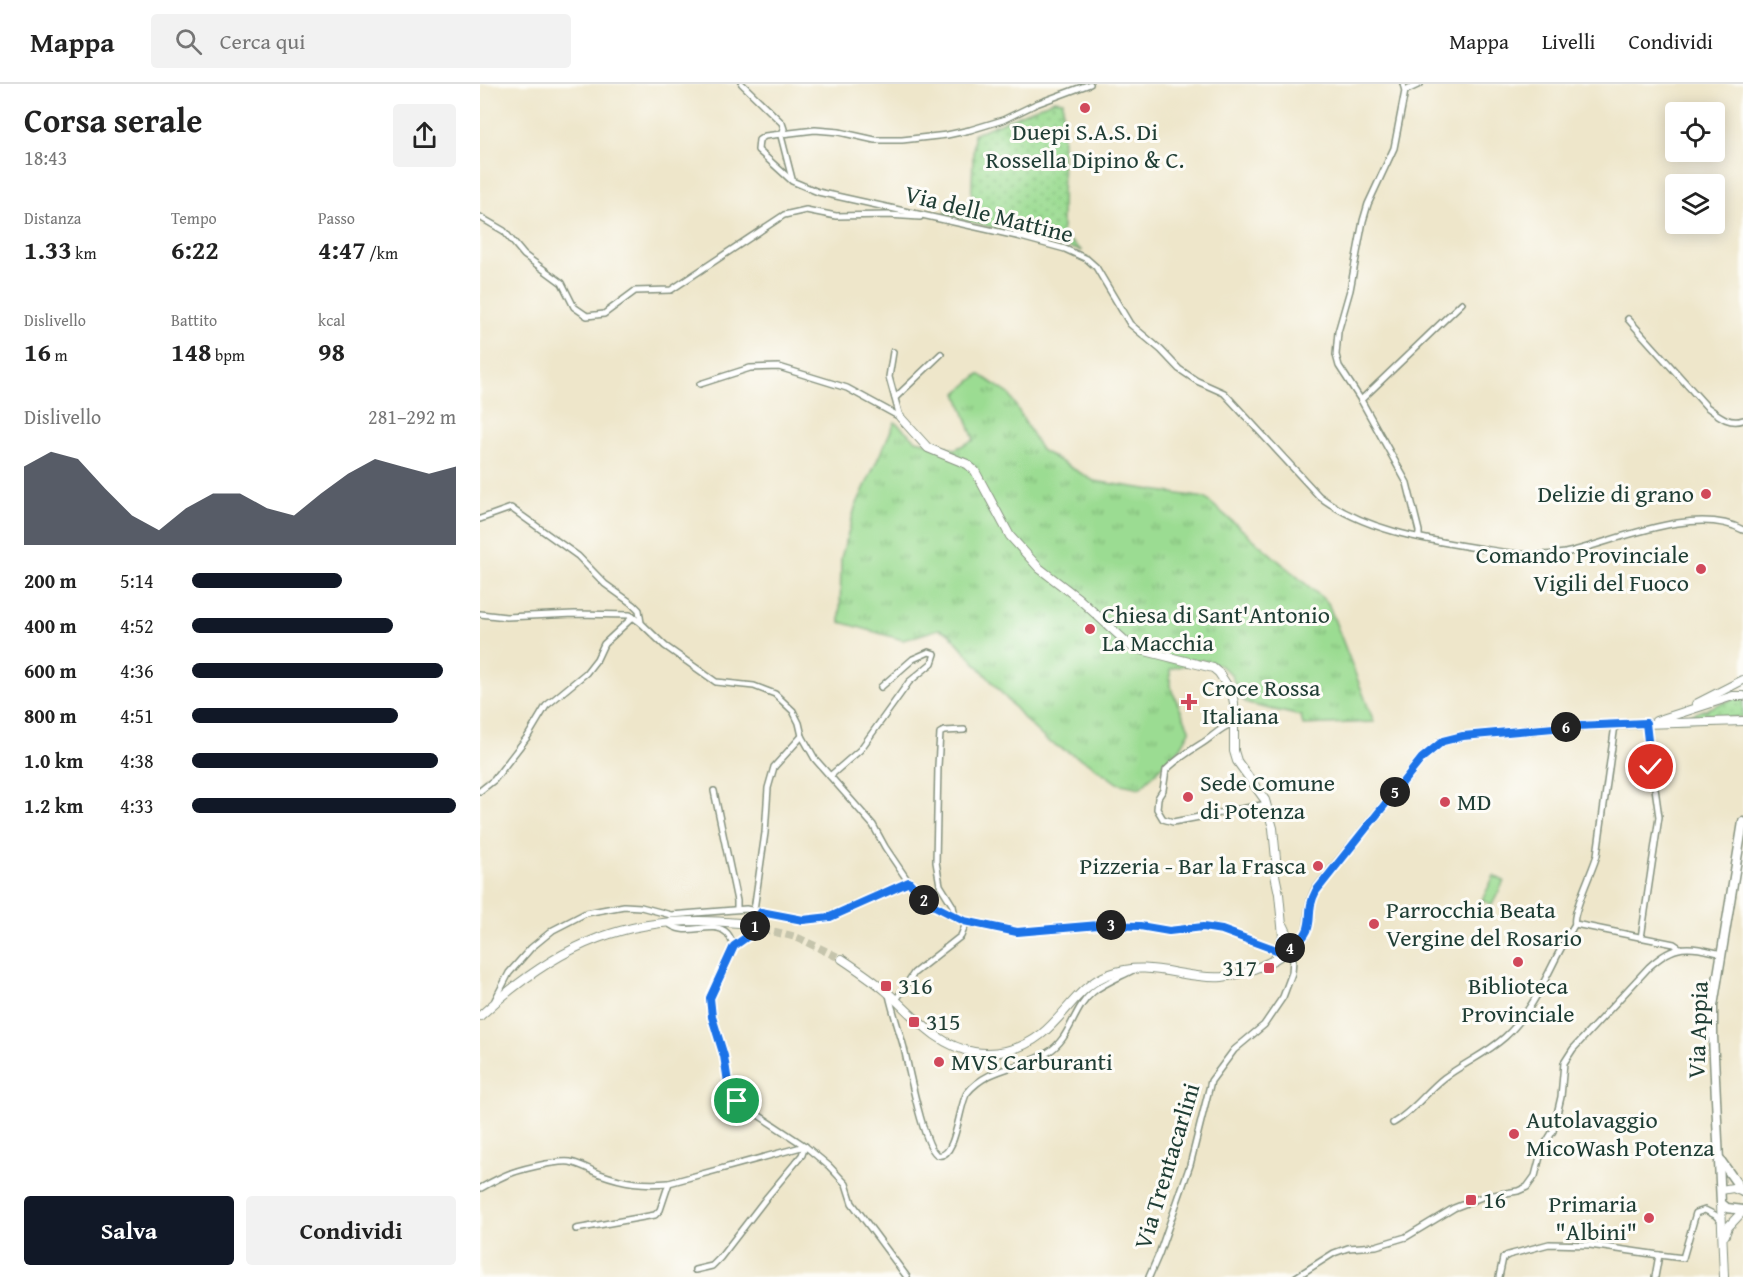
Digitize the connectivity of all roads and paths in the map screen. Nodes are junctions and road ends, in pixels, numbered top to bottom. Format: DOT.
graph roads {
  1 [pos="742,84"];
  2 [pos="1090,84"];
  3 [pos="1403,84"];
  4 [pos="1420,84"];
  5 [pos="1405,91"];
  6 [pos="780,136"];
  7 [pos="792,181"];
  8 [pos="480,217"];
  9 [pos="925,217"];
  10 [pos="1462,303"];
  11 [pos="1628,319"];
  12 [pos="893,352"];
  13 [pos="941,354"];
  14 [pos="700,384"];
  15 [pos="895,398"];
  16 [pos="1360,400"];
  17 [pos="900,417"];
  18 [pos="1743,420"];
  19 [pos="480,519"];
  20 [pos="1743,530"];
  21 [pos="1419,537"];
  22 [pos="480,614"];
  23 [pos="633,617"];
  24 [pos="641,623"];
  25 [pos="1743,680"];
  26 [pos="881,687"];
  27 [pos="1743,696"];
  28 [pos="1681,712"];
  29 [pos="1234,723"];
  30 [pos="1648,723"];
  31 [pos="1741,723"];
  32 [pos="1615,725"];
  33 [pos="964,730"];
  34 [pos="802,736"];
  35 [pos="830,776"];
  36 [pos="480,791"];
  37 [pos="714,791"];
  38 [pos="1267,804"];
  39 [pos="1743,822"];
  40 [pos="909,882"];
  41 [pos="737,909"];
  42 [pos="758,911"];
  43 [pos="955,916"];
  44 [pos="964,921"];
  45 [pos="668,922"];
  46 [pos="739,923"];
  47 [pos="1575,924"];
  48 [pos="1305,936"];
  49 [pos="1285,937"];
  50 [pos="1641,938"];
  51 [pos="734,946"];
  52 [pos="1680,948"];
  53 [pos="1291,949"];
  54 [pos="1722,954"];
  55 [pos="1277,955"];
  56 [pos="842,959"];
  57 [pos="1136,968"];
  58 [pos="892,997"];
  59 [pos="492,1005"];
  60 [pos="480,1017"];
  61 [pos="1392,1123"];
  62 [pos="805,1146"];
  63 [pos="1719,1159"];
  64 [pos="669,1183"];
  65 [pos="481,1188"];
  66 [pos="1721,1190"];
  67 [pos="1743,1192"];
  68 [pos="1721,1203"];
  69 [pos="1743,1210"];
  70 [pos="1723,1223"];
  71 [pos="576,1229"];
  72 [pos="1723,1239"];
  73 [pos="1659,1255"];
  74 [pos="695,1270"];
  75 [pos="907,1277"];
  76 [pos="1149,1277"];
  77 [pos="1296,1277"];
  78 [pos="1499,1277"];
  79 [pos="1655,1277"];
  80 [pos="1724,1277"];
  1 -- 6 [label="street"];
  2 -- 6 [label="street"];
  3 -- 5 [label="street"];
  4 -- 5 [label="street"];
  5 -- 16 [label="street"];
  6 -- 7 [label="street"];
  6 -- 7 [label="street, Via delle Mattine"];
  7 -- 9 [label="street, Via delle Mattine"];
  8 -- 9 [label="street"];
  9 -- 21 [label="street, Via delle Mattine"];
  10 -- 16 [label="street"];
  11 -- 18 [label="street"];
  12 -- 15 [label="street"];
  13 -- 15 [label="street"];
  14 -- 17 [label="street"];
  15 -- 17 [label="street"];
  16 -- 21 [label="street"];
  17 -- 29 [label="main road"];
  19 -- 24 [label="street"];
  20 -- 21 [label="street, Via delle Mattine"];
  22 -- 23 [label="street"];
  23 -- 24 [label="street"];
  23 -- 36 [label="street"];
  24 -- 34 [label="street"];
  25 -- 28 [label="main road"];
  26 -- 35 [label="street"];
  27 -- 28 [label="main road"];
  28 -- 30 [label="main road"];
  29 -- 38 [label="main road"];
  29 -- 38 [label="street"];
  30 -- 31 [label="main road"];
  30 -- 32 [label="main road"];
  30 -- 50 [label="street"];
  32 -- 47 [label="street"];
  32 -- 48 [label="main road"];
  33 -- 43 [label="street"];
  34 -- 35 [label="street"];
  34 -- 42 [label="street"];
  35 -- 40 [label="street"];
  37 -- 41 [label="street"];
  38 -- 49 [label="main road"];
  39 -- 54 [label="main road, Via Appia"];
  40 -- 42 [label="street"];
  40 -- 43 [label="street"];
  41 -- 42 [label="street"];
  41 -- 59 [label="street"];
  42 -- 51 [label="street"];
  43 -- 44 [label="street"];
  44 -- 55 [label="street"];
  44 -- 58 [label="street"];
  45 -- 46 [label="main road"];
  45 -- 51 [label="street"];
  45 -- 59 [label="main road"];
  47 -- 50 [label="street"];
  47 -- 61 [label="street"];
  48 -- 49 [label="main road"];
  48 -- 53 [label="main road"];
  49 -- 53 [label="main road"];
  49 -- 55 [label="main road"];
  50 -- 52 [label="street"];
  51 -- 62 [label="street"];
  52 -- 54 [label="street"];
  52 -- 77 [label="street"];
  53 -- 55 [label="main road"];
  53 -- 76 [label="street, Via Trentacarlini"];
  54 -- 63 [label="main road, Via Appia"];
  55 -- 57 [label="main road"];
  56 -- 58 [label="main road"];
  57 -- 58 [label="main road"];
  57 -- 58 [label="street"];
  59 -- 60 [label="main road"];
  62 -- 64 [label="street"];
  62 -- 74 [label="street"];
  62 -- 75 [label="street"];
  63 -- 66 [label="main road, Via Appia"];
  63 -- 67 [label="main road"];
  64 -- 65 [label="street"];
  64 -- 71 [label="street"];
  66 -- 67 [label="main road"];
  66 -- 68 [label="main road, Via Appia"];
  68 -- 69 [label="main road"];
  68 -- 70 [label="main road, Via Appia"];
  69 -- 72 [label="main road"];
  70 -- 72 [label="main road, Via Appia"];
  70 -- 73 [label="street"];
  72 -- 80 [label="main road, Via Appia"];
  73 -- 78 [label="street"];
  73 -- 79 [label="street"];
}
